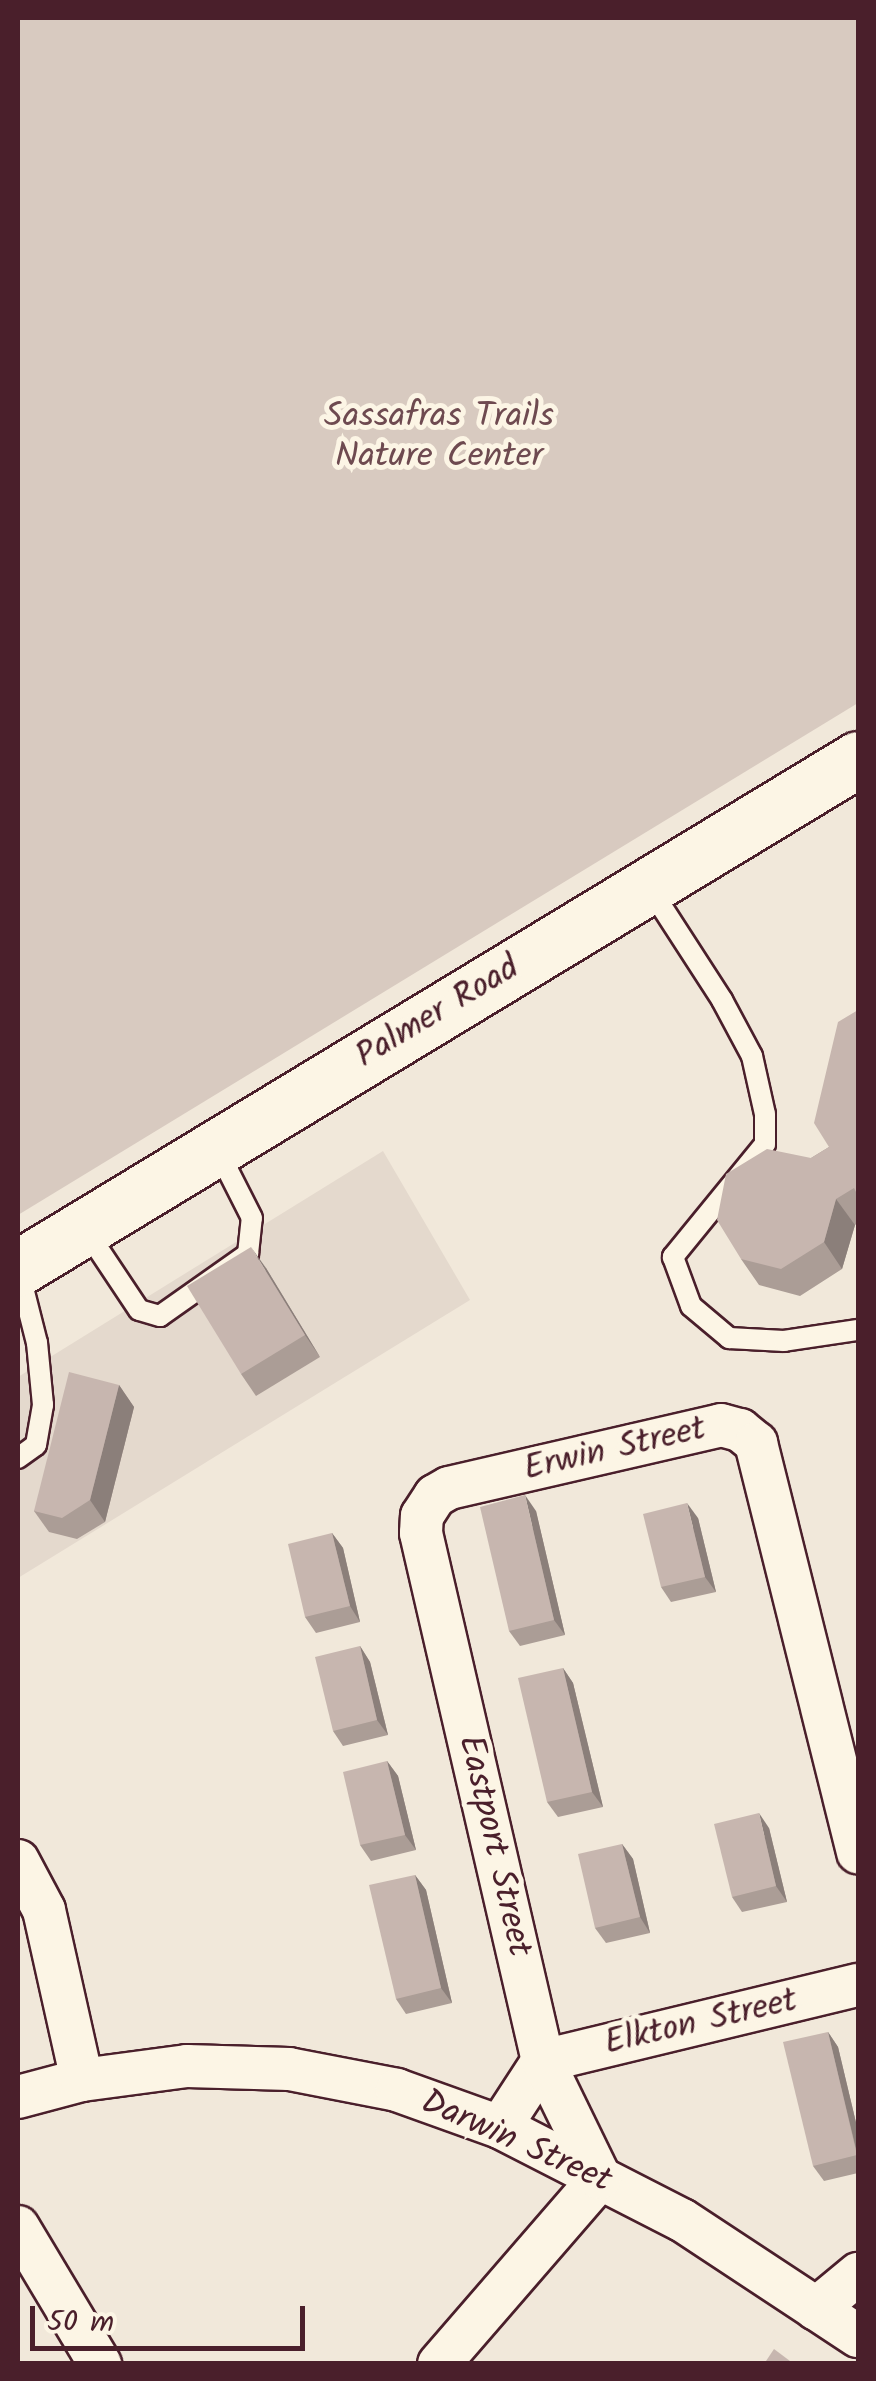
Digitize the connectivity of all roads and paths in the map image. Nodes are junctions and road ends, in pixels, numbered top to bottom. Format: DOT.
graph roads {
  1 [pos="858,758"];
  2 [pos="648,886"];
  3 [pos="216,1147"];
  4 [pos="84,1227"];
  5 [pos="18,1267"];
  6 [pos="858,1330"];
  7 [pos="18,1458"];
  8 [pos="428,1506"];
  9 [pos="858,1853"];
  10 [pos="18,1862"];
  11 [pos="858,1986"];
  12 [pos="544,2061"];
  13 [pos="82,2080"];
  14 [pos="18,2097"];
  15 [pos="500,2127"];
  16 [pos="600,2178"];
  17 [pos="18,2227"];
  18 [pos="858,2274"];
  19 [pos="816,2309"];
  20 [pos="858,2336"];
  21 [pos="100,2364"];
  22 [pos="438,2364"];
  1 -- 2 [label="street, Palmer Road"];
  2 -- 3 [label="street, Palmer Road"];
  2 -- 6 [label="lane"];
  3 -- 4 [label="street, Palmer Road"];
  3 -- 4 [label="lane"];
  4 -- 5 [label="street, Palmer Road"];
  5 -- 7 [label="lane"];
  8 -- 9 [label="street, Erwin Street"];
  8 -- 12 [label="street, Eastport Street"];
  10 -- 13 [label="street"];
  11 -- 12 [label="street, Elkton Street"];
  12 -- 15 [label="street"];
  12 -- 16 [label="street, Eastport Street"];
  13 -- 14 [label="street, Darwin Street"];
  13 -- 15 [label="street, Darwin Street"];
  15 -- 16 [label="street, Darwin Street"];
  16 -- 19 [label="street, Darwin Street"];
  16 -- 22 [label="street"];
  17 -- 21 [label="street"];
  18 -- 19 [label="street"];
  19 -- 20 [label="street, Darwin Street"];
}
